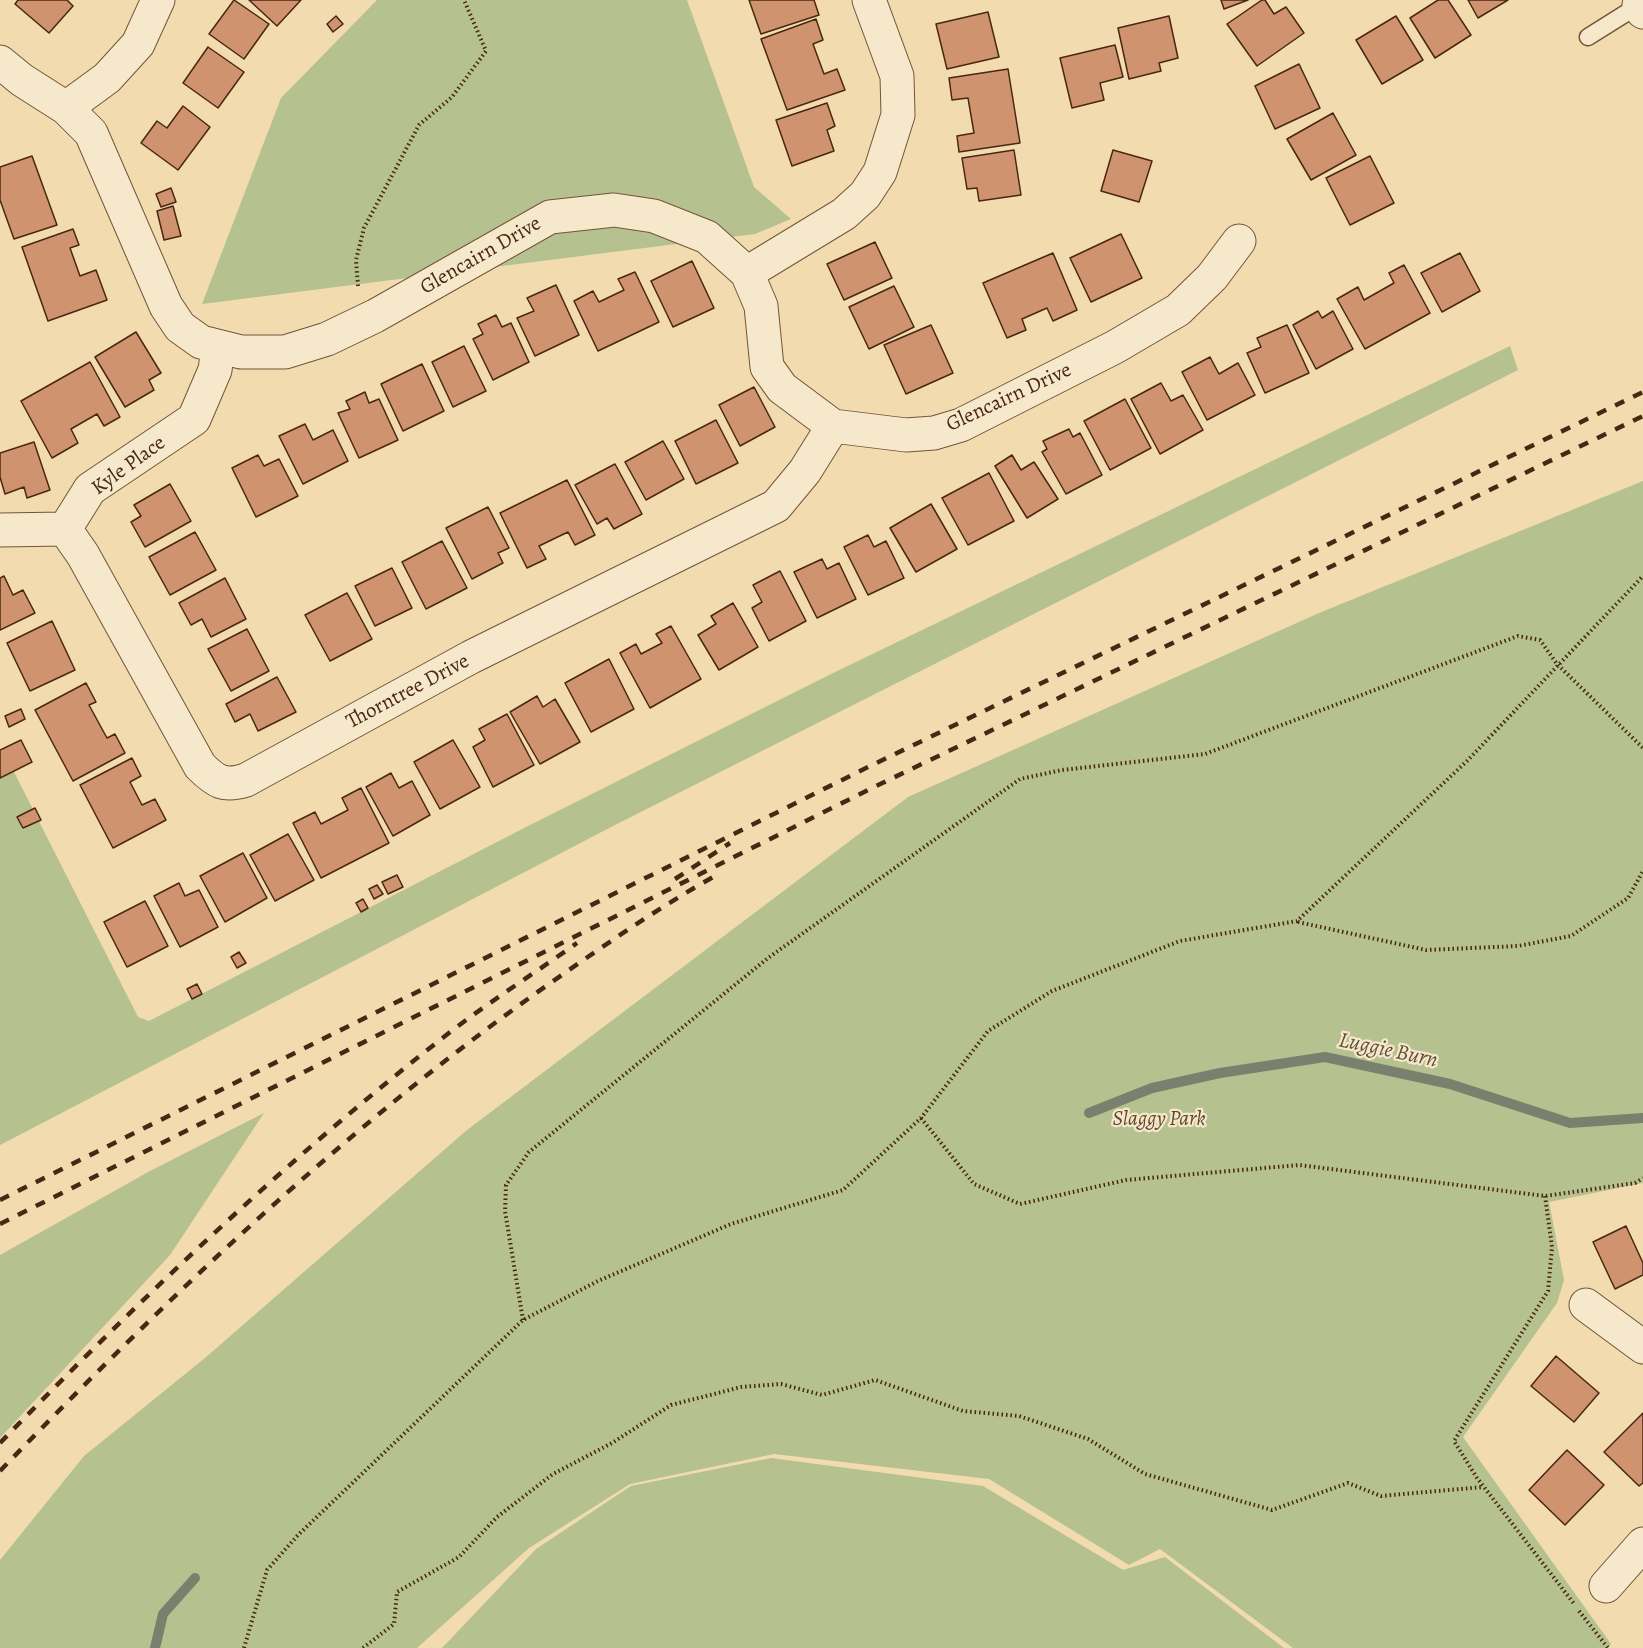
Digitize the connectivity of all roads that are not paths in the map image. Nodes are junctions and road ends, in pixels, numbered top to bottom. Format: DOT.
graph roads {
  1 [pos="158,0"];
  2 [pos="869,0"];
  3 [pos="1641,8"];
  4 [pos="1588,37"];
  5 [pos="0,62"];
  6 [pos="66,108"];
  7 [pos="1239,241"];
  8 [pos="747,273"];
  9 [pos="218,348"];
  10 [pos="833,426"];
  11 [pos="65,529"];
  12 [pos="0,530"];
  13 [pos="1586,1305"];
  14 [pos="1643,1347"];
  15 [pos="1643,1544"];
  16 [pos="1606,1586"];
  1 -- 6 [label="street"];
  2 -- 8 [label="street"];
  3 -- 4 [label="lane"];
  5 -- 6 [label="street, Glencairn Drive"];
  6 -- 9 [label="street, Glencairn Drive"];
  7 -- 10 [label="street, Glencairn Drive"];
  8 -- 9 [label="street, Glencairn Drive"];
  8 -- 10 [label="street, Glencairn Drive"];
  9 -- 11 [label="street, Kyle Place"];
  10 -- 11 [label="street, Thorntree Drive"];
  11 -- 12 [label="street"];
  13 -- 14 [label="street"];
  15 -- 16 [label="street"];
}
